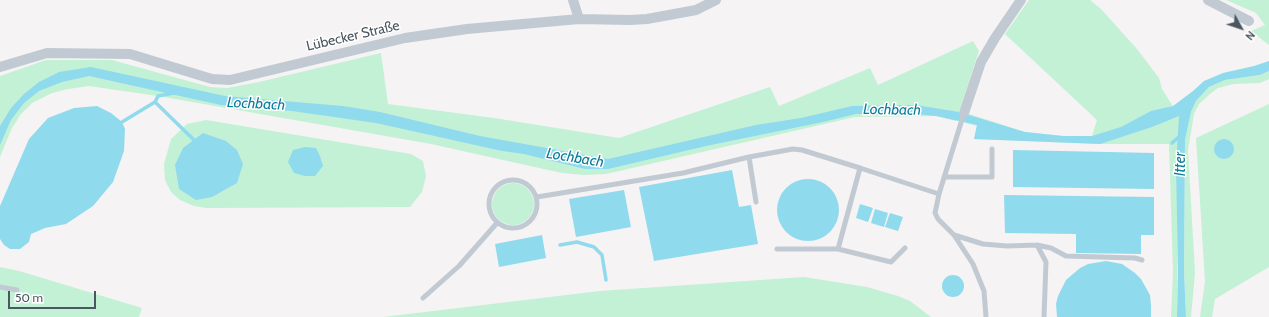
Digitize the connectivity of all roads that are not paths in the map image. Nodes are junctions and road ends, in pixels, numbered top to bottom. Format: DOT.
graph roads {
  1 [pos="573,0"];
  2 [pos="716,0"];
  3 [pos="1021,0"];
  4 [pos="1208,0"];
  5 [pos="579,19"];
  6 [pos="1250,21"];
  7 [pos="0,67"];
  8 [pos="962,117"];
  9 [pos="992,149"];
  10 [pos="749,157"];
  11 [pos="860,168"];
  12 [pos="944,177"];
  13 [pos="939,194"];
  14 [pos="537,197"];
  15 [pos="756,202"];
  16 [pos="498,222"];
  17 [pos="954,236"];
  18 [pos="1036,245"];
  19 [pos="777,248"];
  20 [pos="905,248"];
  21 [pos="838,249"];
  22 [pos="1142,260"];
  23 [pos="0,287"];
  24 [pos="17,290"];
  25 [pos="423,298"];
  26 [pos="986,317"];
  27 [pos="1044,317"];
  1 -- 5 [label="street"];
  2 -- 5 [label="street, Lübecker Straße"];
  3 -- 8 [label="street"];
  4 -- 6 [label="street"];
  5 -- 7 [label="street, Lübecker Straße"];
  8 -- 12 [label="lane"];
  9 -- 12 [label="lane"];
  10 -- 11 [label="lane"];
  10 -- 14 [label="lane"];
  10 -- 15 [label="lane"];
  11 -- 13 [label="lane"];
  11 -- 21 [label="lane"];
  12 -- 13 [label="lane"];
  13 -- 17 [label="lane"];
  14 -- 16 [label="lane"];
  14 -- 16 [label="lane"];
  16 -- 25 [label="lane"];
  17 -- 18 [label="lane"];
  17 -- 26 [label="lane"];
  18 -- 22 [label="lane"];
  18 -- 27 [label="lane"];
  19 -- 21 [label="lane"];
  20 -- 21 [label="lane"];
  23 -- 24 [label="lane"];
}
